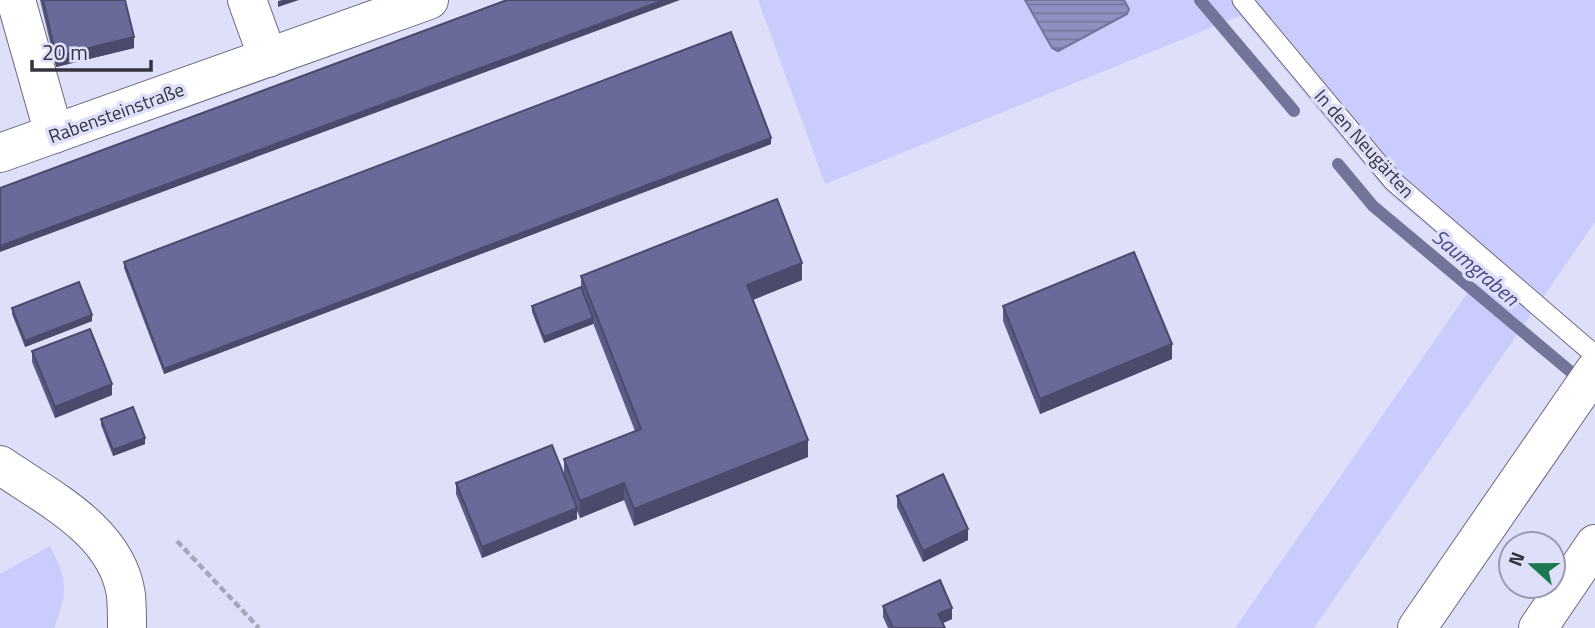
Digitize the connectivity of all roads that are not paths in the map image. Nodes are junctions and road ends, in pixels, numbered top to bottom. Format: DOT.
graph roads {
  1 [pos="16,0"];
  2 [pos="247,0"];
  3 [pos="429,0"];
  4 [pos="1242,0"];
  5 [pos="268,58"];
  6 [pos="54,134"];
  7 [pos="0,153"];
  8 [pos="1595,355"];
  9 [pos="1595,370"];
  10 [pos="0,465"];
  11 [pos="1595,544"];
  12 [pos="127,628"];
  13 [pos="1417,628"];
  14 [pos="1538,628"];
  1 -- 6 [label="main road"];
  2 -- 5 [label="main road"];
  3 -- 5 [label="main road, Rabensteinstraße"];
  4 -- 8 [label="lane, In den Neugärten"];
  5 -- 6 [label="main road, Rabensteinstraße"];
  6 -- 7 [label="main road, Rabensteinstraße"];
  9 -- 13 [label="main road"];
  10 -- 12 [label="main road"];
  11 -- 14 [label="main road"];
}
